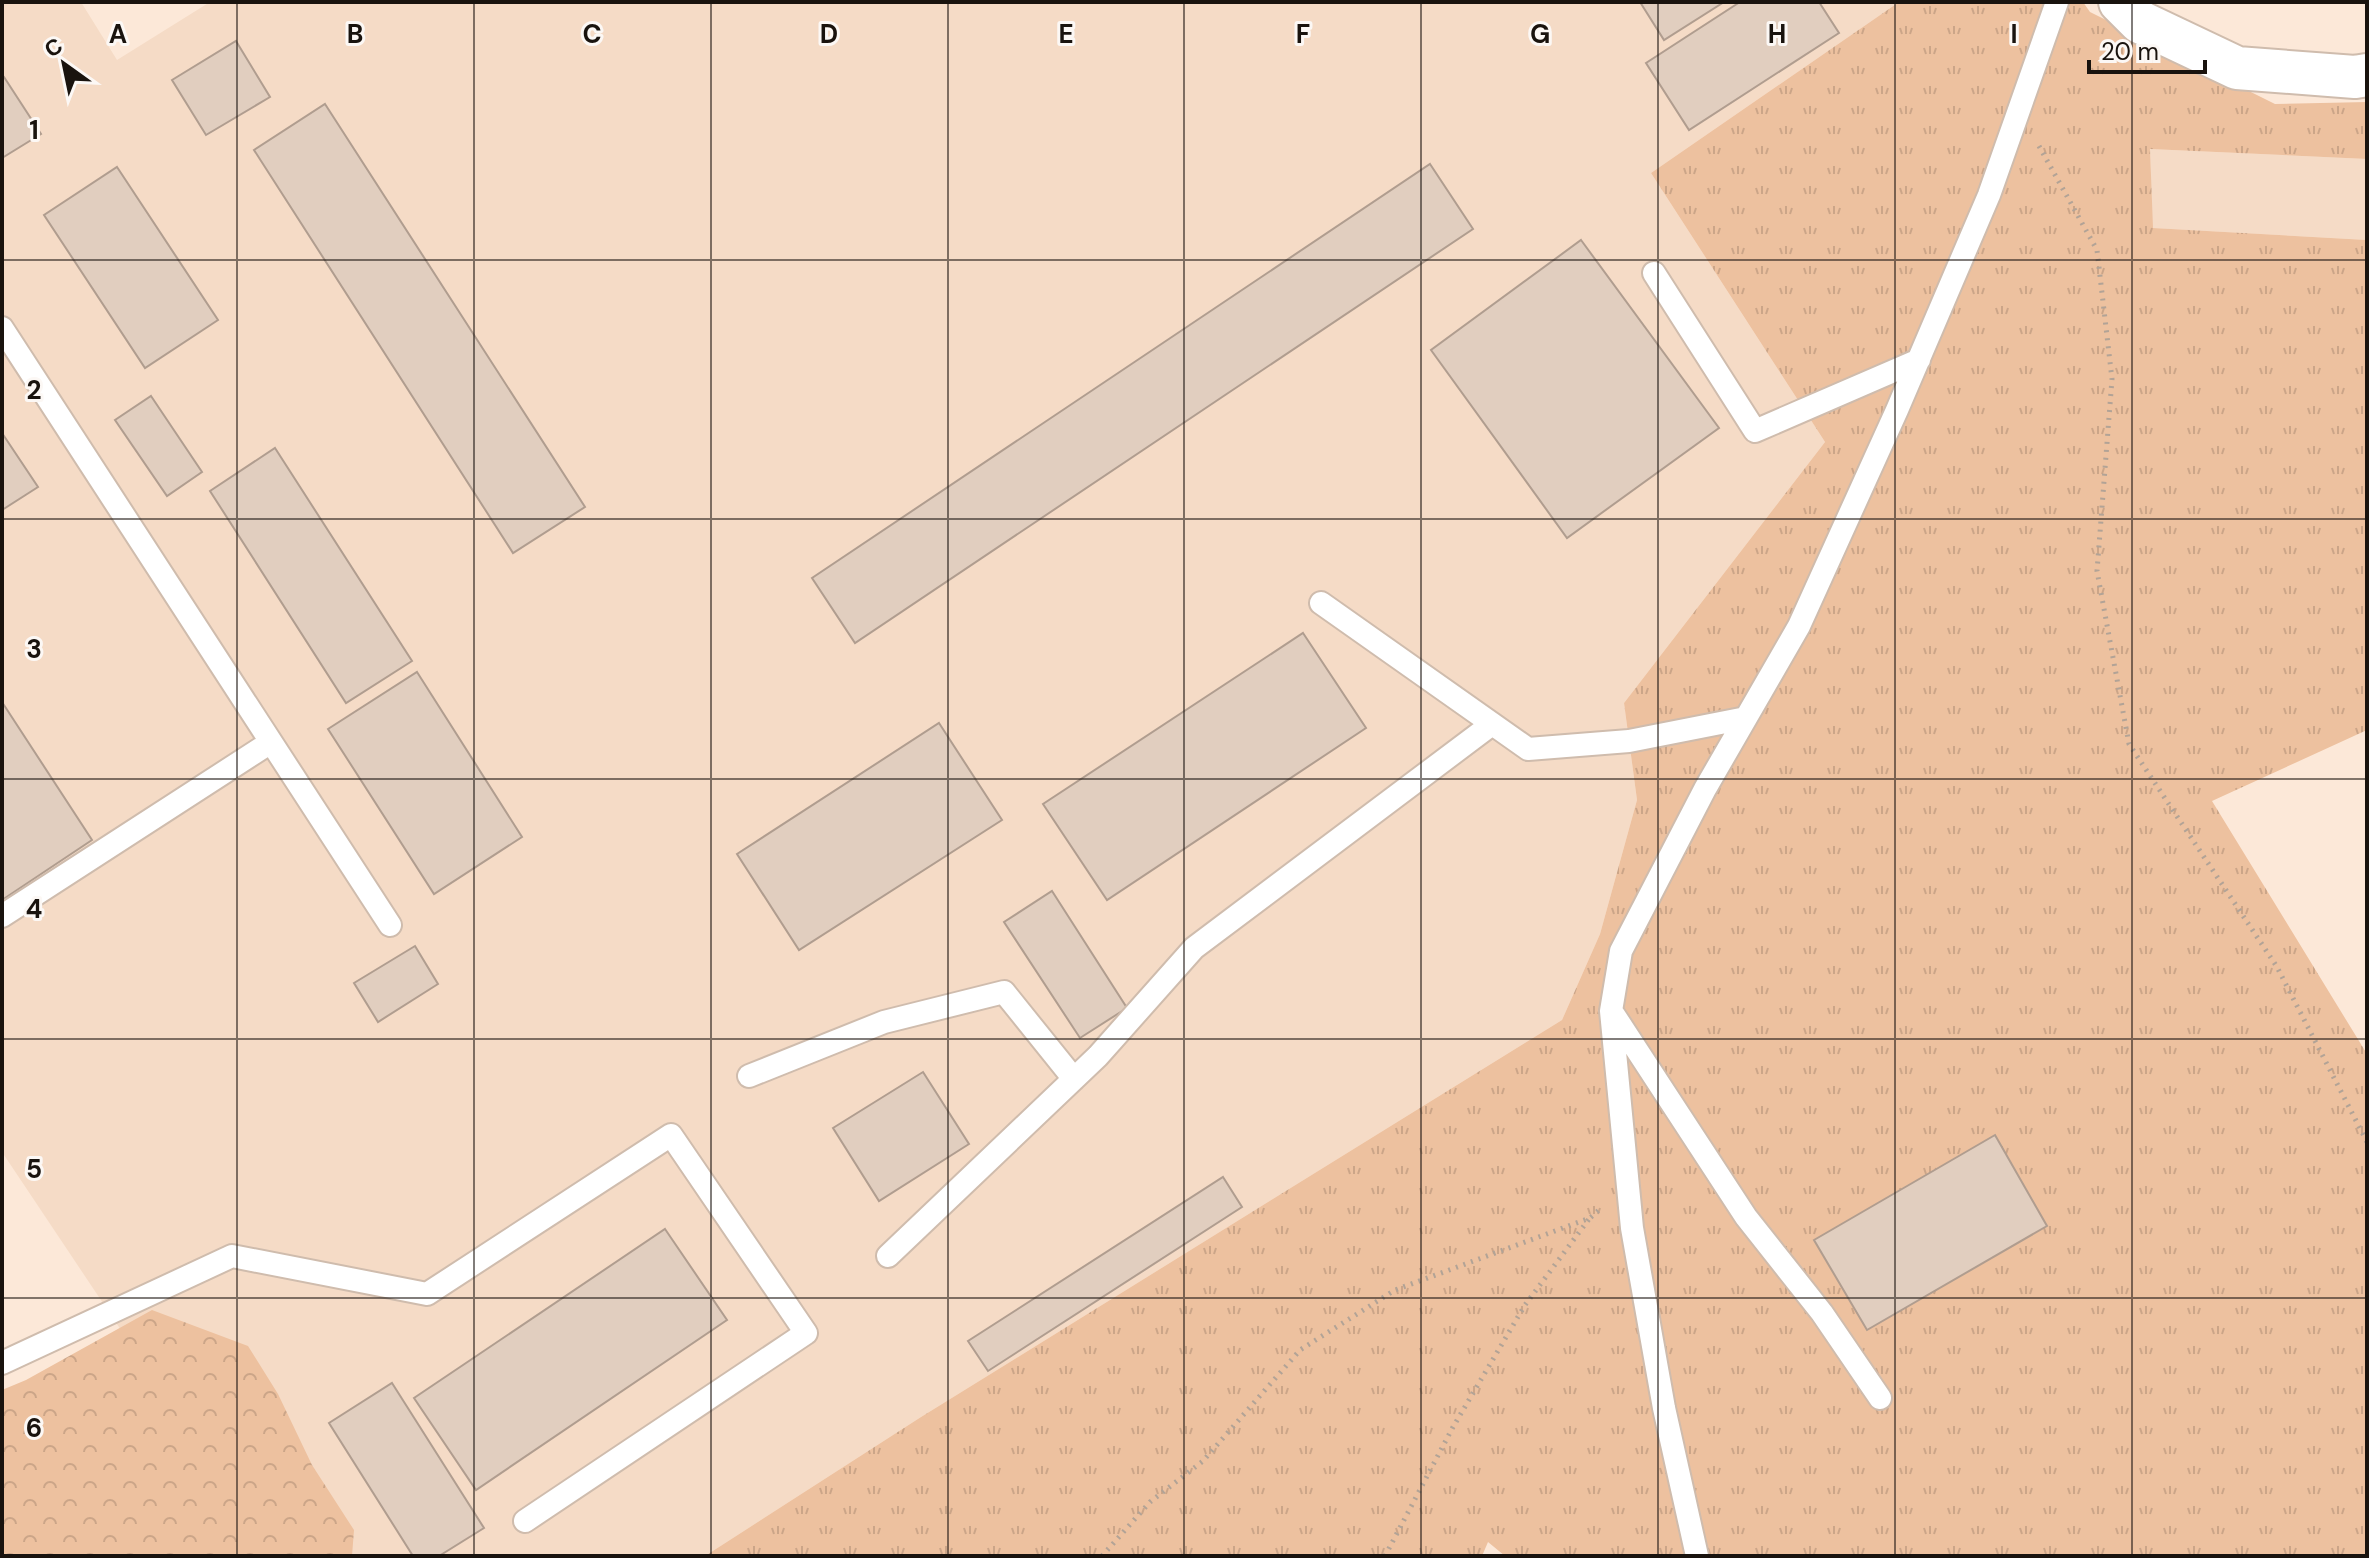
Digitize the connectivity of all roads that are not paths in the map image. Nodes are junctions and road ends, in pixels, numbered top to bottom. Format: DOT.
graph roads {
  1 [pos="2057,2"];
  2 [pos="2120,2"];
  3 [pos="2367,75"];
  4 [pos="1654,273"];
  5 [pos="2,328"];
  6 [pos="1919,360"];
  7 [pos="1321,603"];
  8 [pos="1746,718"];
  9 [pos="1492,724"];
  10 [pos="271,742"];
  11 [pos="2,916"];
  12 [pos="390,925"];
  13 [pos="1611,1011"];
  14 [pos="749,1076"];
  15 [pos="1074,1079"];
  16 [pos="888,1256"];
  17 [pos="2,1363"];
  18 [pos="1880,1398"];
  19 [pos="525,1521"];
  20 [pos="1697,1556"];
  1 -- 6 [label="lane"];
  2 -- 3 [label="street"];
  4 -- 6 [label="lane"];
  5 -- 10 [label="lane"];
  6 -- 8 [label="lane"];
  7 -- 9 [label="lane"];
  8 -- 9 [label="lane"];
  8 -- 13 [label="lane"];
  9 -- 15 [label="lane"];
  10 -- 11 [label="lane"];
  10 -- 12 [label="lane"];
  13 -- 18 [label="lane"];
  13 -- 20 [label="lane"];
  14 -- 15 [label="lane"];
  15 -- 16 [label="lane"];
  17 -- 19 [label="lane"];
}
